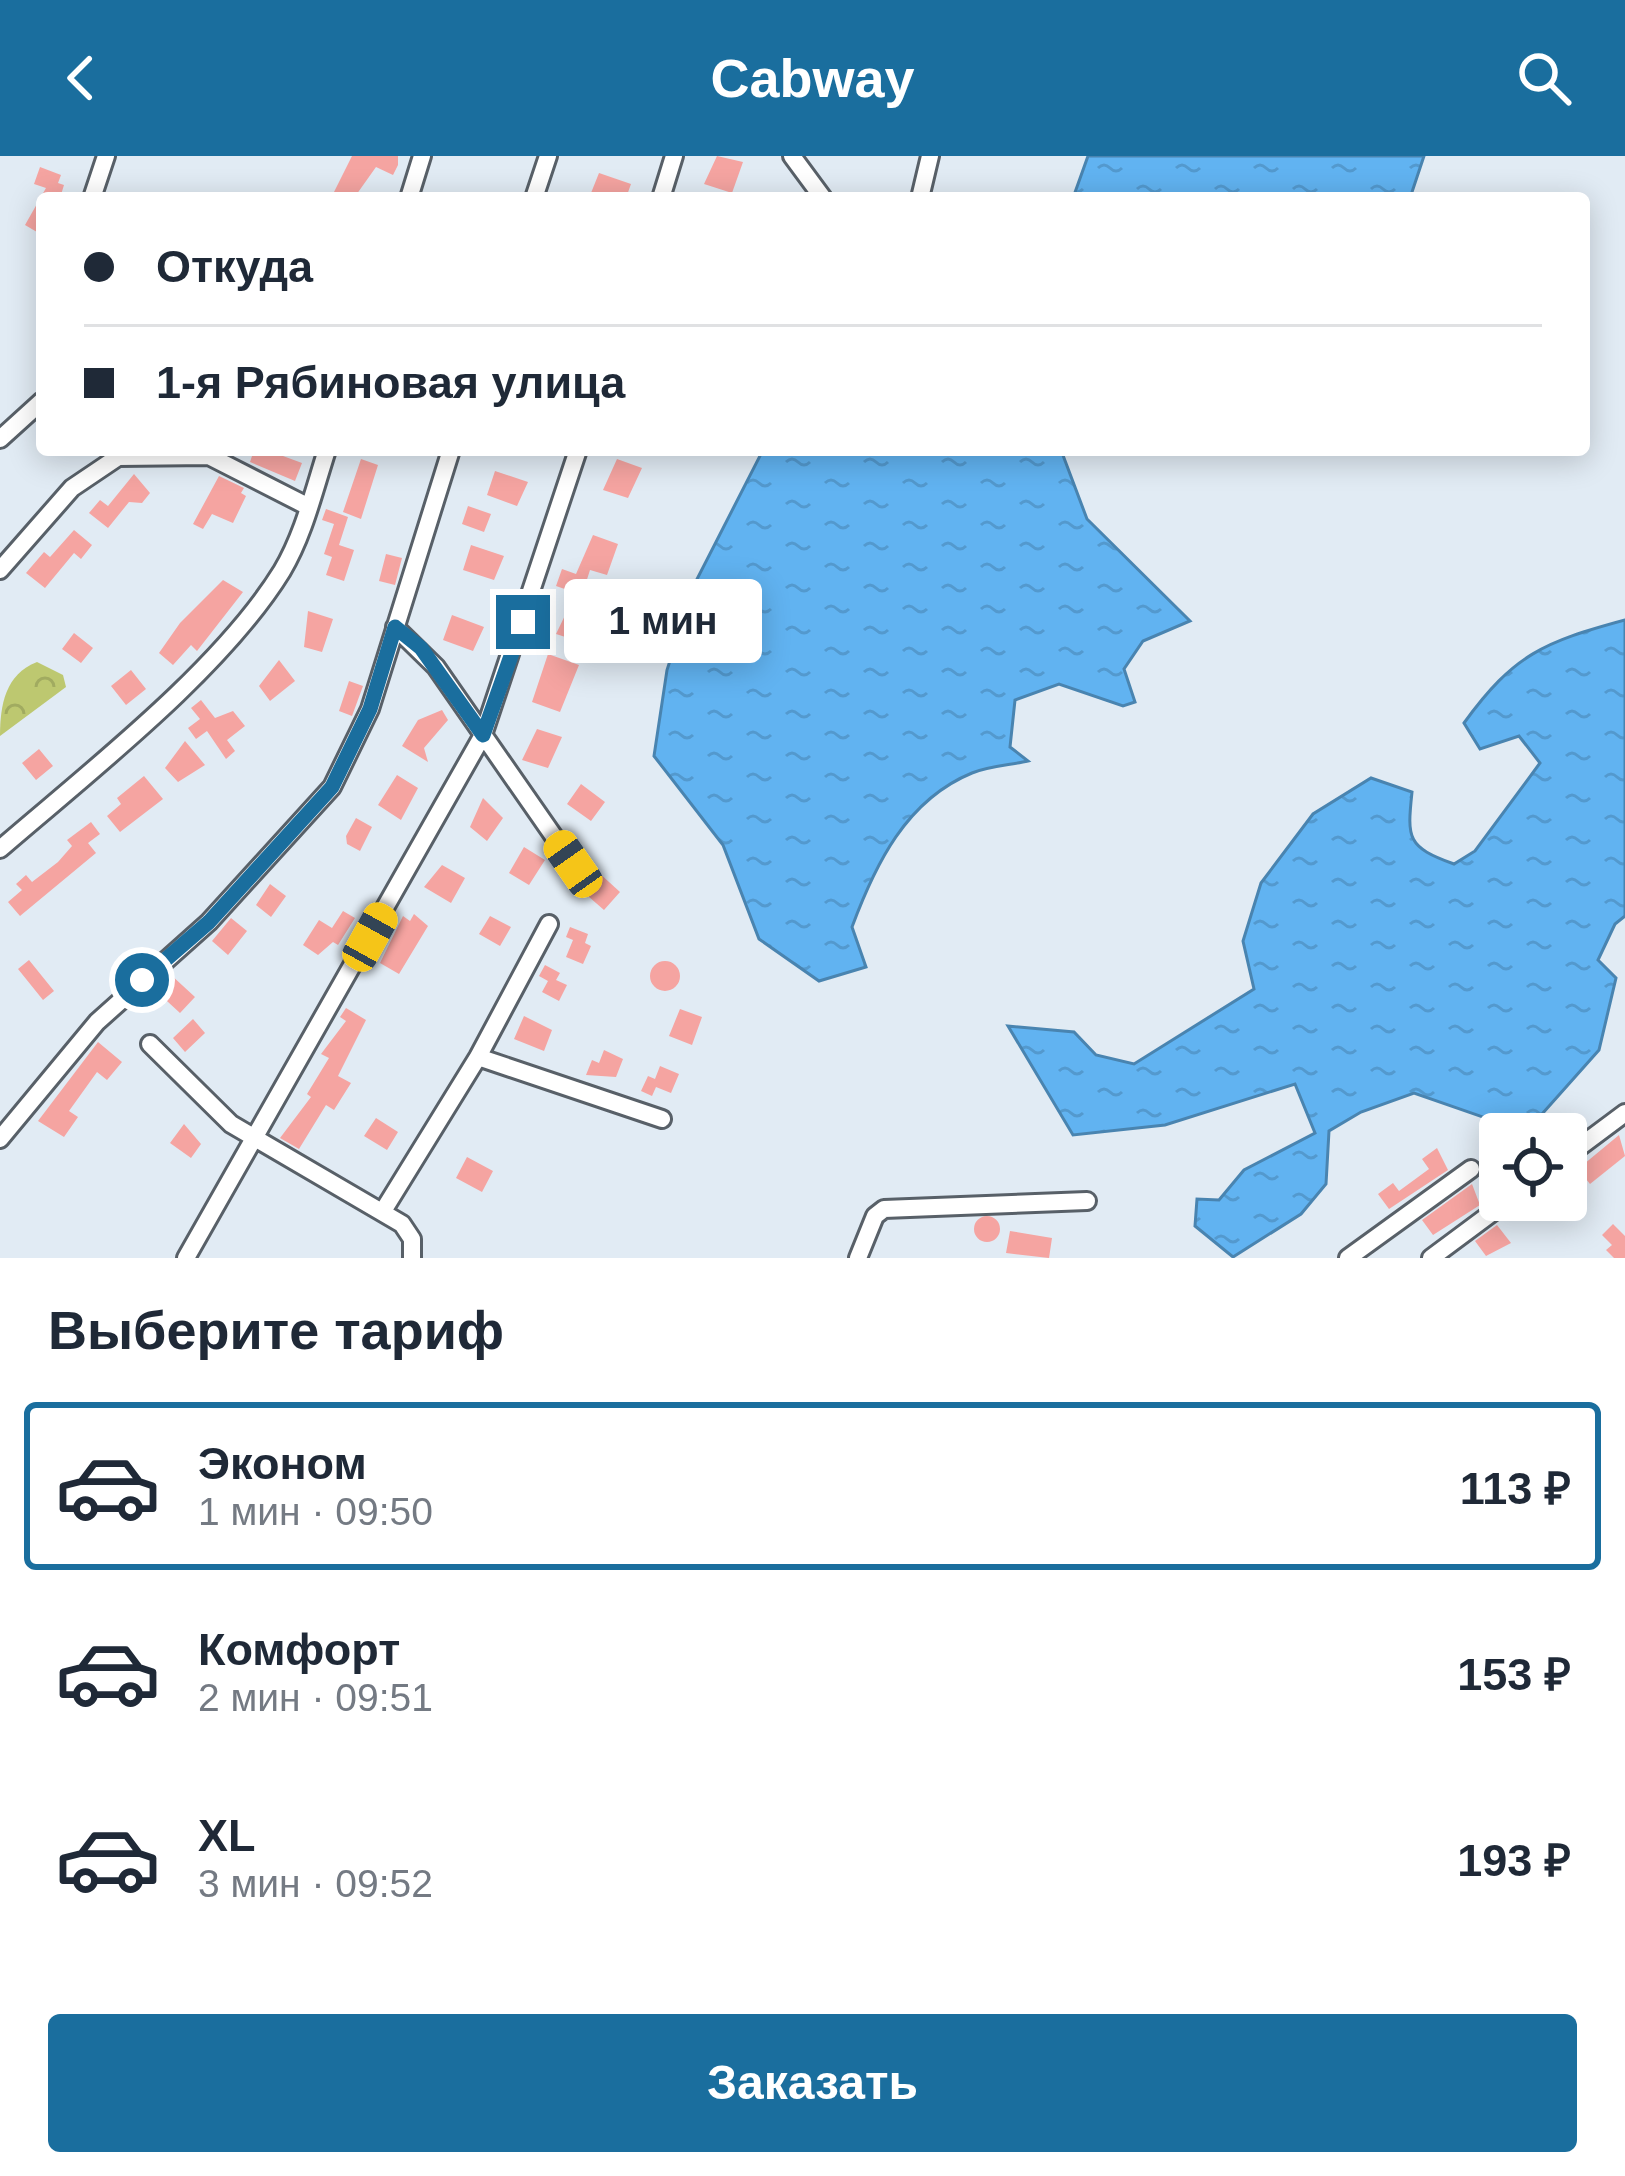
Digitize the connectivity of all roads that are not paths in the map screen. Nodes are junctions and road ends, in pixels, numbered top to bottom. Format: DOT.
graph roads {
  1 [pos="106,156"];
  2 [pos="422,156"];
  3 [pos="548,156"];
  4 [pos="674,156"];
  5 [pos="792,156"];
  6 [pos="930,156"];
  7 [pos="94,192"];
  8 [pos="411,192"];
  9 [pos="536,192"];
  10 [pos="663,192"];
  11 [pos="819,192"];
  12 [pos="921,192"];
  13 [pos="36,406"];
  14 [pos="0,439"];
  15 [pos="115,456"];
  16 [pos="166,456"];
  17 [pos="326,456"];
  18 [pos="449,456"];
  19 [pos="576,456"];
  20 [pos="309,506"];
  21 [pos="0,570"];
  22 [pos="395,627"];
  23 [pos="483,735"];
  24 [pos="0,849"];
  25 [pos="573,864"];
  26 [pos="549,924"];
  27 [pos="150,1044"];
  28 [pos="478,1058"];
  29 [pos="1625,1113"];
  30 [pos="662,1119"];
  31 [pos="0,1139"];
  32 [pos="257,1139"];
  33 [pos="1587,1141"];
  34 [pos="1471,1169"];
  35 [pos="1088,1201"];
  36 [pos="383,1211"];
  37 [pos="1481,1221"];
  38 [pos="186,1258"];
  39 [pos="412,1258"];
  40 [pos="858,1258"];
  41 [pos="1348,1258"];
  42 [pos="1431,1258"];
  1 -- 7 [label="street"];
  2 -- 8 [label="street"];
  3 -- 9 [label="street"];
  4 -- 10 [label="street"];
  5 -- 11 [label="street"];
  6 -- 12 [label="street"];
  13 -- 14 [label="street"];
  15 -- 21 [label="street"];
  16 -- 20 [label="street"];
  17 -- 20 [label="street"];
  18 -- 22 [label="street"];
  19 -- 23 [label="street"];
  20 -- 24 [label="street"];
  22 -- 23 [label="street"];
  22 -- 31 [label="street"];
  23 -- 25 [label="street"];
  23 -- 32 [label="street"];
  26 -- 28 [label="street"];
  27 -- 32 [label="street"];
  28 -- 30 [label="street"];
  28 -- 36 [label="street"];
  29 -- 33 [label="street"];
  32 -- 36 [label="street"];
  32 -- 38 [label="street"];
  34 -- 41 [label="street"];
  35 -- 40 [label="street"];
  36 -- 39 [label="street"];
  37 -- 42 [label="street"];
}
